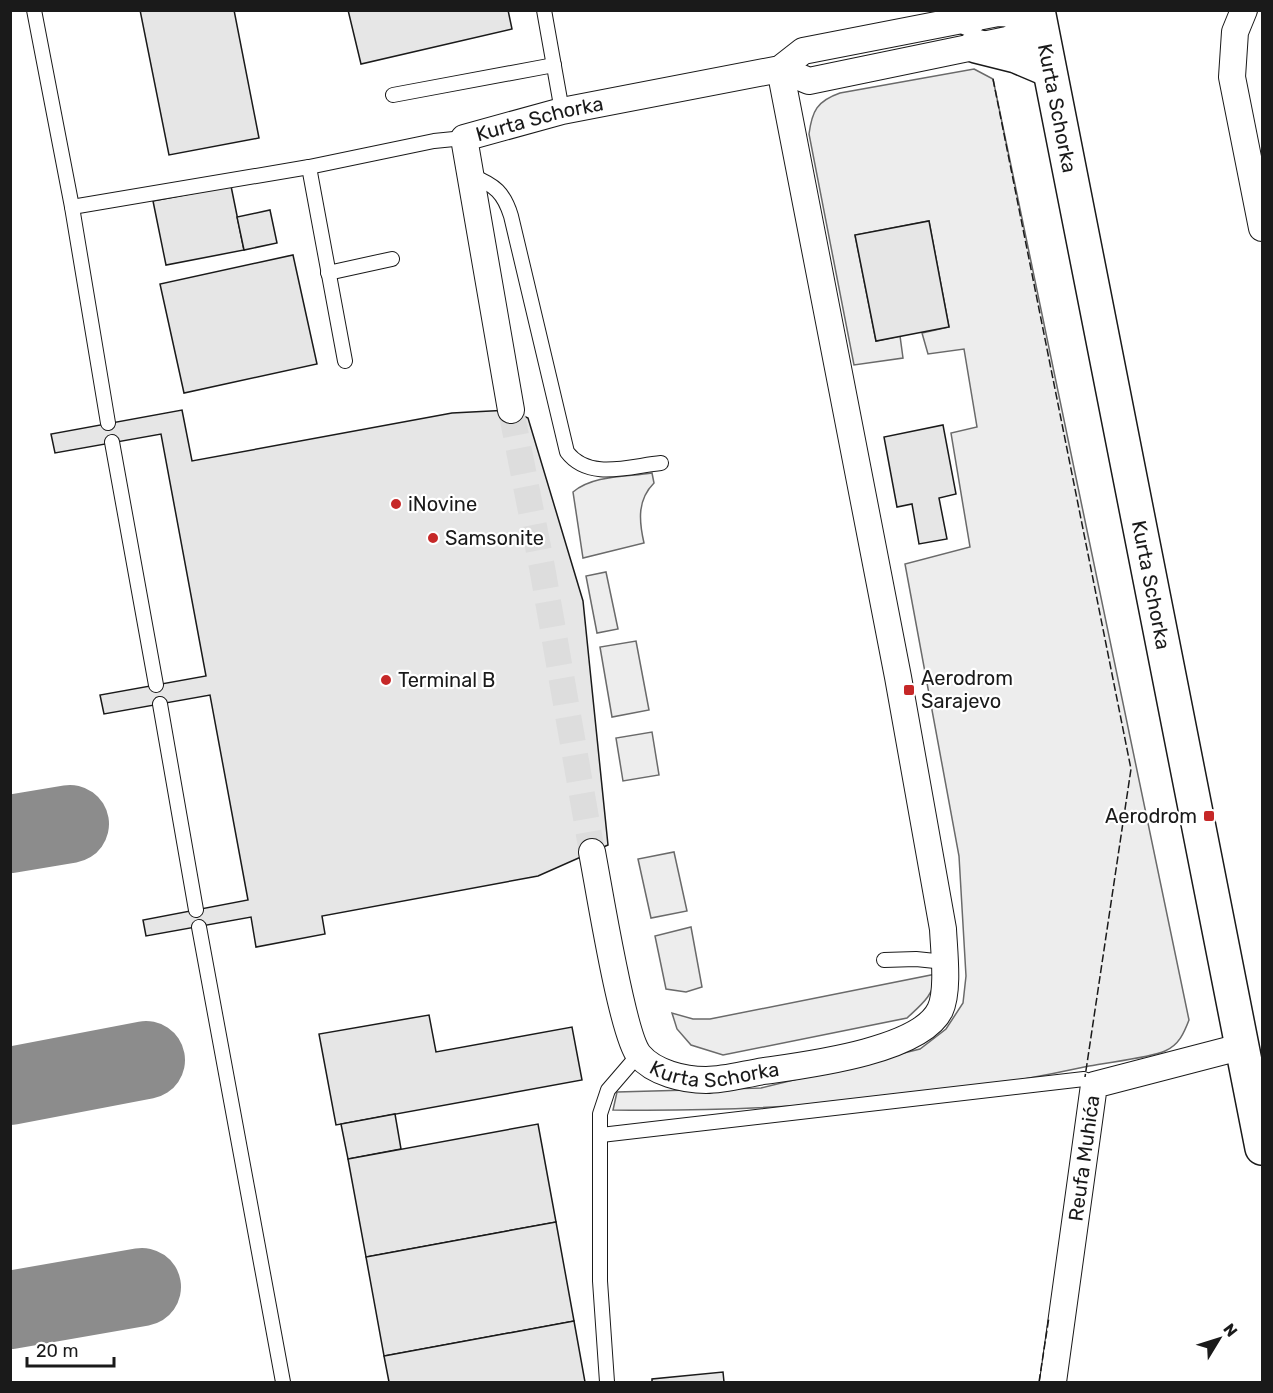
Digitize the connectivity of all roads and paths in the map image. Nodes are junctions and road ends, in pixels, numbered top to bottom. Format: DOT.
graph roads {
  1 [pos="34,10"];
  2 [pos="544,10"];
  3 [pos="1244,10"];
  4 [pos="1038,16"];
  5 [pos="973,25"];
  6 [pos="554,65"];
  7 [pos="780,69"];
  8 [pos="1049,70"];
  9 [pos="393,96"];
  10 [pos="562,111"];
  11 [pos="464,138"];
  12 [pos="309,167"];
  13 [pos="472,176"];
  14 [pos="72,207"];
  15 [pos="1263,228"];
  16 [pos="392,259"];
  17 [pos="328,273"];
  18 [pos="345,361"];
  19 [pos="511,410"];
  20 [pos="108,423"];
  21 [pos="111,442"];
  22 [pos="661,463"];
  23 [pos="156,685"];
  24 [pos="160,704"];
  25 [pos="592,852"];
  26 [pos="196,910"];
  27 [pos="199,927"];
  28 [pos="884,960"];
  29 [pos="945,962"];
  30 [pos="1244,1046"];
  31 [pos="639,1054"];
  32 [pos="1257,1082"];
  33 [pos="1094,1085"];
  34 [pos="601,1135"];
  35 [pos="1263,1148"];
  36 [pos="283,1383"];
  37 [pos="607,1383"];
  38 [pos="1053,1383"];
  1 -- 14 [label="lane"];
  2 -- 6 [label="lane"];
  3 -- 15 [label="street"];
  4 -- 5 [label="street"];
  4 -- 8 [label="main road, Kurta Schorka"];
  5 -- 7 [label="street"];
  5 -- 8 [label="main road"];
  6 -- 9 [label="lane"];
  6 -- 10 [label="lane"];
  7 -- 10 [label="street, Kurta Schorka"];
  7 -- 29 [label="street, Kurta Schorka"];
  8 -- 30 [label="main road, Kurta Schorka"];
  10 -- 11 [label="street, Kurta Schorka"];
  11 -- 12 [label="lane"];
  11 -- 13 [label="street, Kurta Schorka"];
  12 -- 14 [label="lane"];
  12 -- 17 [label="lane"];
  13 -- 19 [label="street, Kurta Schorka"];
  13 -- 22 [label="lane"];
  14 -- 20 [label="lane"];
  16 -- 17 [label="lane"];
  17 -- 18 [label="lane"];
  21 -- 23 [label="lane"];
  24 -- 26 [label="lane"];
  25 -- 31 [label="street, Kurta Schorka"];
  27 -- 36 [label="lane"];
  28 -- 29 [label="lane"];
  29 -- 31 [label="street, Kurta Schorka"];
  30 -- 32 [label="main road, Kurta Schorka"];
  30 -- 33 [label="street, Reufa Muhića"];
  31 -- 34 [label="lane"];
  32 -- 35 [label="main road, Kurta Schorka"];
  33 -- 34 [label="lane"];
  33 -- 38 [label="street, Reufa Muhića"];
  34 -- 37 [label="lane"];
}
